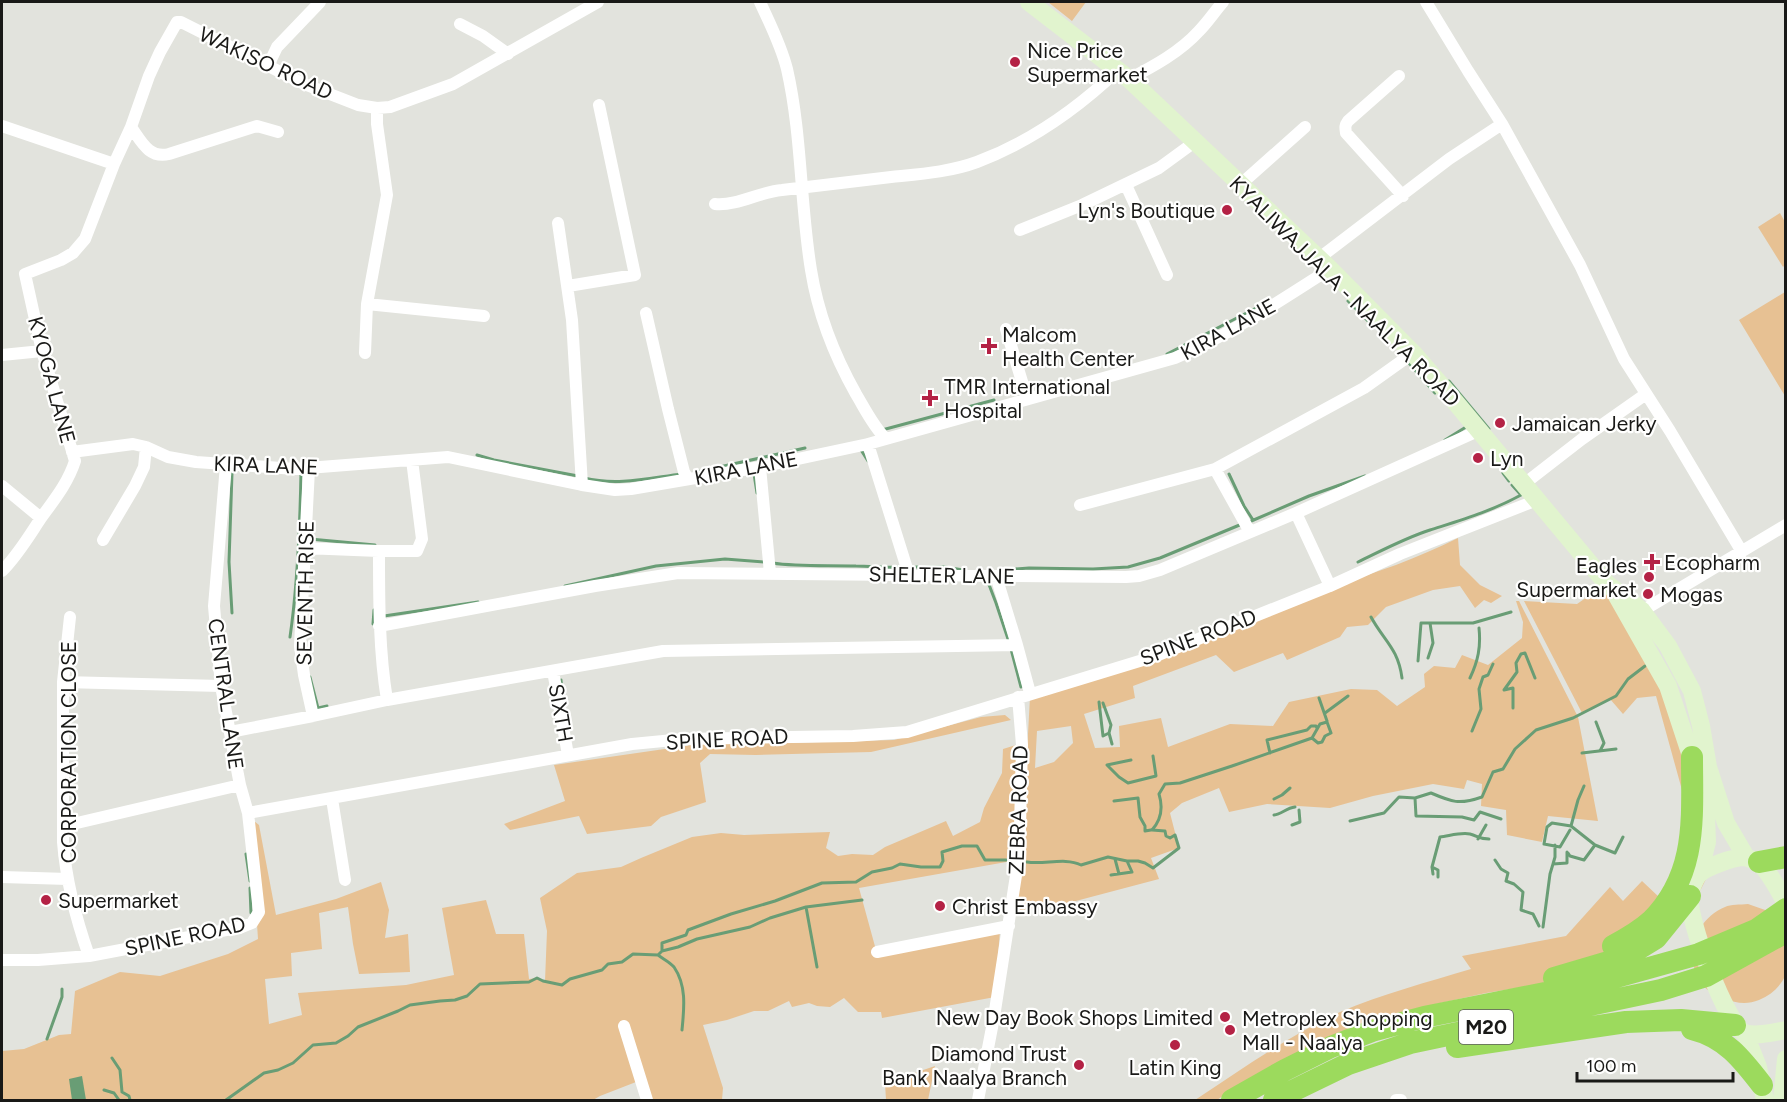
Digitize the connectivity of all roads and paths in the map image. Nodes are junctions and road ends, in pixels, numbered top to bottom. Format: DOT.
graph roads {
  1 [pos="320,2"];
  2 [pos="598,2"];
  3 [pos="760,2"];
  4 [pos="1029,2"];
  5 [pos="1223,2"];
  6 [pos="1426,2"];
  7 [pos="460,24"];
  8 [pos="508,54"];
  9 [pos="268,66"];
  10 [pos="1124,75"];
  11 [pos="1400,76"];
  12 [pos="599,105"];
  13 [pos="377,108"];
  14 [pos="1502,124"];
  15 [pos="2,126"];
  16 [pos="130,127"];
  17 [pos="1305,127"];
  18 [pos="278,132"];
  19 [pos="1196,141"];
  20 [pos="114,164"];
  21 [pos="1126,184"];
  22 [pos="1240,184"];
  23 [pos="803,189"];
  24 [pos="1403,196"];
  25 [pos="715,204"];
  26 [pos="558,223"];
  27 [pos="1020,230"];
  28 [pos="1324,264"];
  29 [pos="25,274"];
  30 [pos="1167,275"];
  31 [pos="568,286"];
  32 [pos="367,304"];
  33 [pos="646,313"];
  34 [pos="484,316"];
  35 [pos="1006,328"];
  36 [pos="42,351"];
  37 [pos="365,353"];
  38 [pos="2,355"];
  39 [pos="1408,357"];
  40 [pos="1646,394"];
  41 [pos="1027,399"];
  42 [pos="1475,433"];
  43 [pos="886,439"];
  44 [pos="868,444"];
  45 [pos="146,447"];
  46 [pos="72,452"];
  47 [pos="412,460"];
  48 [pos="226,465"];
  49 [pos="760,467"];
  50 [pos="309,469"];
  51 [pos="1215,469"];
  52 [pos="686,476"];
  53 [pos="581,480"];
  54 [pos="1524,484"];
  55 [pos="2,486"];
  56 [pos="1537,500"];
  57 [pos="1080,505"];
  58 [pos="1296,513"];
  59 [pos="41,518"];
  60 [pos="1785,525"];
  61 [pos="1247,526"];
  62 [pos="103,540"];
  63 [pos="304,548"];
  64 [pos="379,551"];
  65 [pos="1742,552"];
  66 [pos="770,566"];
  67 [pos="2,571"];
  68 [pos="909,575"];
  69 [pos="996,576"];
  70 [pos="1330,586"];
  71 [pos="1613,589"];
  72 [pos="1642,611"];
  73 [pos="70,617"];
  74 [pos="379,626"];
  75 [pos="1012,645"];
  76 [pos="554,670"];
  77 [pos="63,682"];
  78 [pos="221,686"];
  79 [pos="1024,695"];
  80 [pos="387,700"];
  81 [pos="313,716"];
  82 [pos="230,732"];
  83 [pos="568,756"];
  84 [pos="1700,762"];
  85 [pos="240,785"];
  86 [pos="332,799"];
  87 [pos="248,813"];
  88 [pos="63,826"];
  89 [pos="1785,857"];
  90 [pos="1753,860"];
  91 [pos="1700,873"];
  92 [pos="2,877"];
  93 [pos="68,879"];
  94 [pos="345,880"];
  95 [pos="1690,896"];
  96 [pos="1785,907"];
  97 [pos="1009,927"];
  98 [pos="1785,932"];
  99 [pos="878,952"];
  100 [pos="88,956"];
  101 [pos="2,960"];
  102 [pos="1707,963"];
  103 [pos="1553,978"];
  104 [pos="1659,1021"];
  105 [pos="624,1026"];
  106 [pos="1740,1030"];
  107 [pos="1785,1030"];
  108 [pos="1407,1033"];
  109 [pos="1785,1059"];
  110 [pos="1763,1093"];
  111 [pos="647,1101"];
  112 [pos="978,1101"];
  113 [pos="1232,1101"];
  114 [pos="1274,1101"];
  115 [pos="1396,1101"];
  116 [pos="1401,1101"];
  117 [pos="1782,1101"];
  1 -- 9 [label="street"];
  2 -- 8 [label="street, WAKISO ROAD"];
  3 -- 23 [label="street"];
  4 -- 10 [label="main road, KYALIWAJJALA - NAALYA ROAD"];
  5 -- 10 [label="street"];
  6 -- 14 [label="street"];
  7 -- 8 [label="street"];
  8 -- 13 [label="street, WAKISO ROAD"];
  9 -- 13 [label="street, WAKISO ROAD"];
  9 -- 16 [label="street, WAKISO ROAD"];
  10 -- 19 [label="main road, KYALIWAJJALA - NAALYA ROAD"];
  10 -- 23 [label="street"];
  11 -- 24 [label="street"];
  12 -- 31 [label="street"];
  13 -- 32 [label="street"];
  14 -- 24 [label="street, KIRA LANE"];
  14 -- 40 [label="street"];
  15 -- 20 [label="street"];
  16 -- 18 [label="street"];
  16 -- 20 [label="street, WAKISO ROAD"];
  17 -- 22 [label="street"];
  19 -- 21 [label="street"];
  19 -- 22 [label="main road, KYALIWAJJALA - NAALYA ROAD"];
  20 -- 29 [label="street, WAKISO ROAD"];
  21 -- 27 [label="street"];
  21 -- 30 [label="street"];
  22 -- 28 [label="main road, KYALIWAJJALA - NAALYA ROAD"];
  23 -- 25 [label="street"];
  23 -- 43 [label="street"];
  24 -- 28 [label="street, KIRA LANE"];
  26 -- 31 [label="street"];
  28 -- 39 [label="main road, KYALIWAJJALA - NAALYA ROAD"];
  28 -- 41 [label="street, KIRA LANE"];
  29 -- 36 [label="street, KYOGA LANE"];
  31 -- 53 [label="street"];
  32 -- 34 [label="street"];
  32 -- 37 [label="street"];
  33 -- 52 [label="street"];
  35 -- 41 [label="street"];
  36 -- 38 [label="street"];
  36 -- 46 [label="street, KYOGA LANE"];
  39 -- 42 [label="main road, KYALIWAJJALA - NAALYA ROAD"];
  39 -- 51 [label="street"];
  40 -- 54 [label="street"];
  40 -- 65 [label="street"];
  41 -- 43 [label="street, KIRA LANE"];
  42 -- 54 [label="main road, KYALIWAJJALA - NAALYA ROAD"];
  42 -- 58 [label="street, SHELTER LANE"];
  43 -- 44 [label="street, KIRA LANE"];
  44 -- 49 [label="street, KIRA LANE"];
  44 -- 68 [label="street"];
  45 -- 46 [label="street, KIRA LANE"];
  45 -- 48 [label="street, KIRA LANE"];
  45 -- 62 [label="street"];
  46 -- 59 [label="street, KYOGA LANE"];
  47 -- 50 [label="street, KIRA LANE"];
  47 -- 53 [label="street, KIRA LANE"];
  47 -- 64 [label="street"];
  48 -- 50 [label="street, KIRA LANE"];
  48 -- 78 [label="street, CENTRAL LANE"];
  49 -- 52 [label="street, KIRA LANE"];
  49 -- 66 [label="street"];
  50 -- 63 [label="street, SEVENTH RISE"];
  51 -- 57 [label="street"];
  51 -- 61 [label="street"];
  52 -- 53 [label="street, KIRA LANE"];
  54 -- 56 [label="main road, KYALIWAJJALA - NAALYA ROAD"];
  55 -- 59 [label="street"];
  56 -- 70 [label="street, SPINE ROAD"];
  56 -- 71 [label="main road, KYALIWAJJALA - NAALYA ROAD"];
  58 -- 61 [label="street, SHELTER LANE"];
  58 -- 70 [label="street"];
  59 -- 67 [label="street, KYOGA LANE"];
  60 -- 65 [label="street"];
  61 -- 69 [label="street, SHELTER LANE"];
  63 -- 64 [label="street"];
  63 -- 81 [label="street, SEVENTH RISE"];
  64 -- 74 [label="street"];
  65 -- 72 [label="street"];
  66 -- 68 [label="street, SHELTER LANE"];
  66 -- 74 [label="street, SHELTER LANE"];
  68 -- 69 [label="street, SHELTER LANE"];
  69 -- 75 [label="street, ZEBRA ROAD"];
  70 -- 79 [label="street, SPINE ROAD"];
  71 -- 72 [label="main road, KYALIWAJJALA - NAALYA ROAD"];
  71 -- 84 [label="main road"];
  72 -- 84 [label="main road, KYALIWAJJALA - NAALYA ROAD"];
  73 -- 77 [label="street, CORPORATION CLOSE"];
  74 -- 80 [label="street"];
  75 -- 76 [label="street"];
  75 -- 79 [label="street, ZEBRA ROAD"];
  76 -- 80 [label="street"];
  76 -- 83 [label="street, SIXTH"];
  77 -- 78 [label="street"];
  77 -- 88 [label="street, CORPORATION CLOSE"];
  78 -- 82 [label="street, CENTRAL LANE"];
  79 -- 83 [label="street, SPINE ROAD"];
  79 -- 97 [label="street, ZEBRA ROAD"];
  80 -- 81 [label="street"];
  81 -- 82 [label="street"];
  82 -- 85 [label="street, CENTRAL LANE"];
  83 -- 86 [label="street, SPINE ROAD"];
  84 -- 90 [label="main road"];
  84 -- 91 [label="main road"];
  84 -- 103 [label="highway"];
  85 -- 87 [label="street, CENTRAL LANE"];
  85 -- 88 [label="street"];
  86 -- 87 [label="street, SPINE ROAD"];
  86 -- 94 [label="street"];
  87 -- 100 [label="street, SPINE ROAD"];
  88 -- 93 [label="street, CORPORATION CLOSE"];
  89 -- 90 [label="highway"];
  90 -- 91 [label="main road"];
  90 -- 96 [label="main road"];
  91 -- 95 [label="main road"];
  92 -- 93 [label="street"];
  93 -- 100 [label="street, CORPORATION CLOSE"];
  95 -- 103 [label="highway"];
  95 -- 106 [label="main road"];
  96 -- 102 [label="highway, M20"];
  97 -- 99 [label="street"];
  97 -- 112 [label="street, ZEBRA ROAD"];
  98 -- 102 [label="highway, M20"];
  100 -- 101 [label="street, SPINE ROAD"];
  102 -- 108 [label="highway, M20"];
  102 -- 108 [label="highway, M20"];
  103 -- 108 [label="highway"];
  104 -- 106 [label="highway"];
  104 -- 108 [label="highway"];
  104 -- 110 [label="highway"];
  105 -- 111 [label="street"];
  106 -- 107 [label="main road"];
  106 -- 110 [label="main road"];
  108 -- 113 [label="highway, M20"];
  108 -- 114 [label="highway, M20"];
  109 -- 117 [label="main road"];
  115 -- 116 [label="street"];
}
